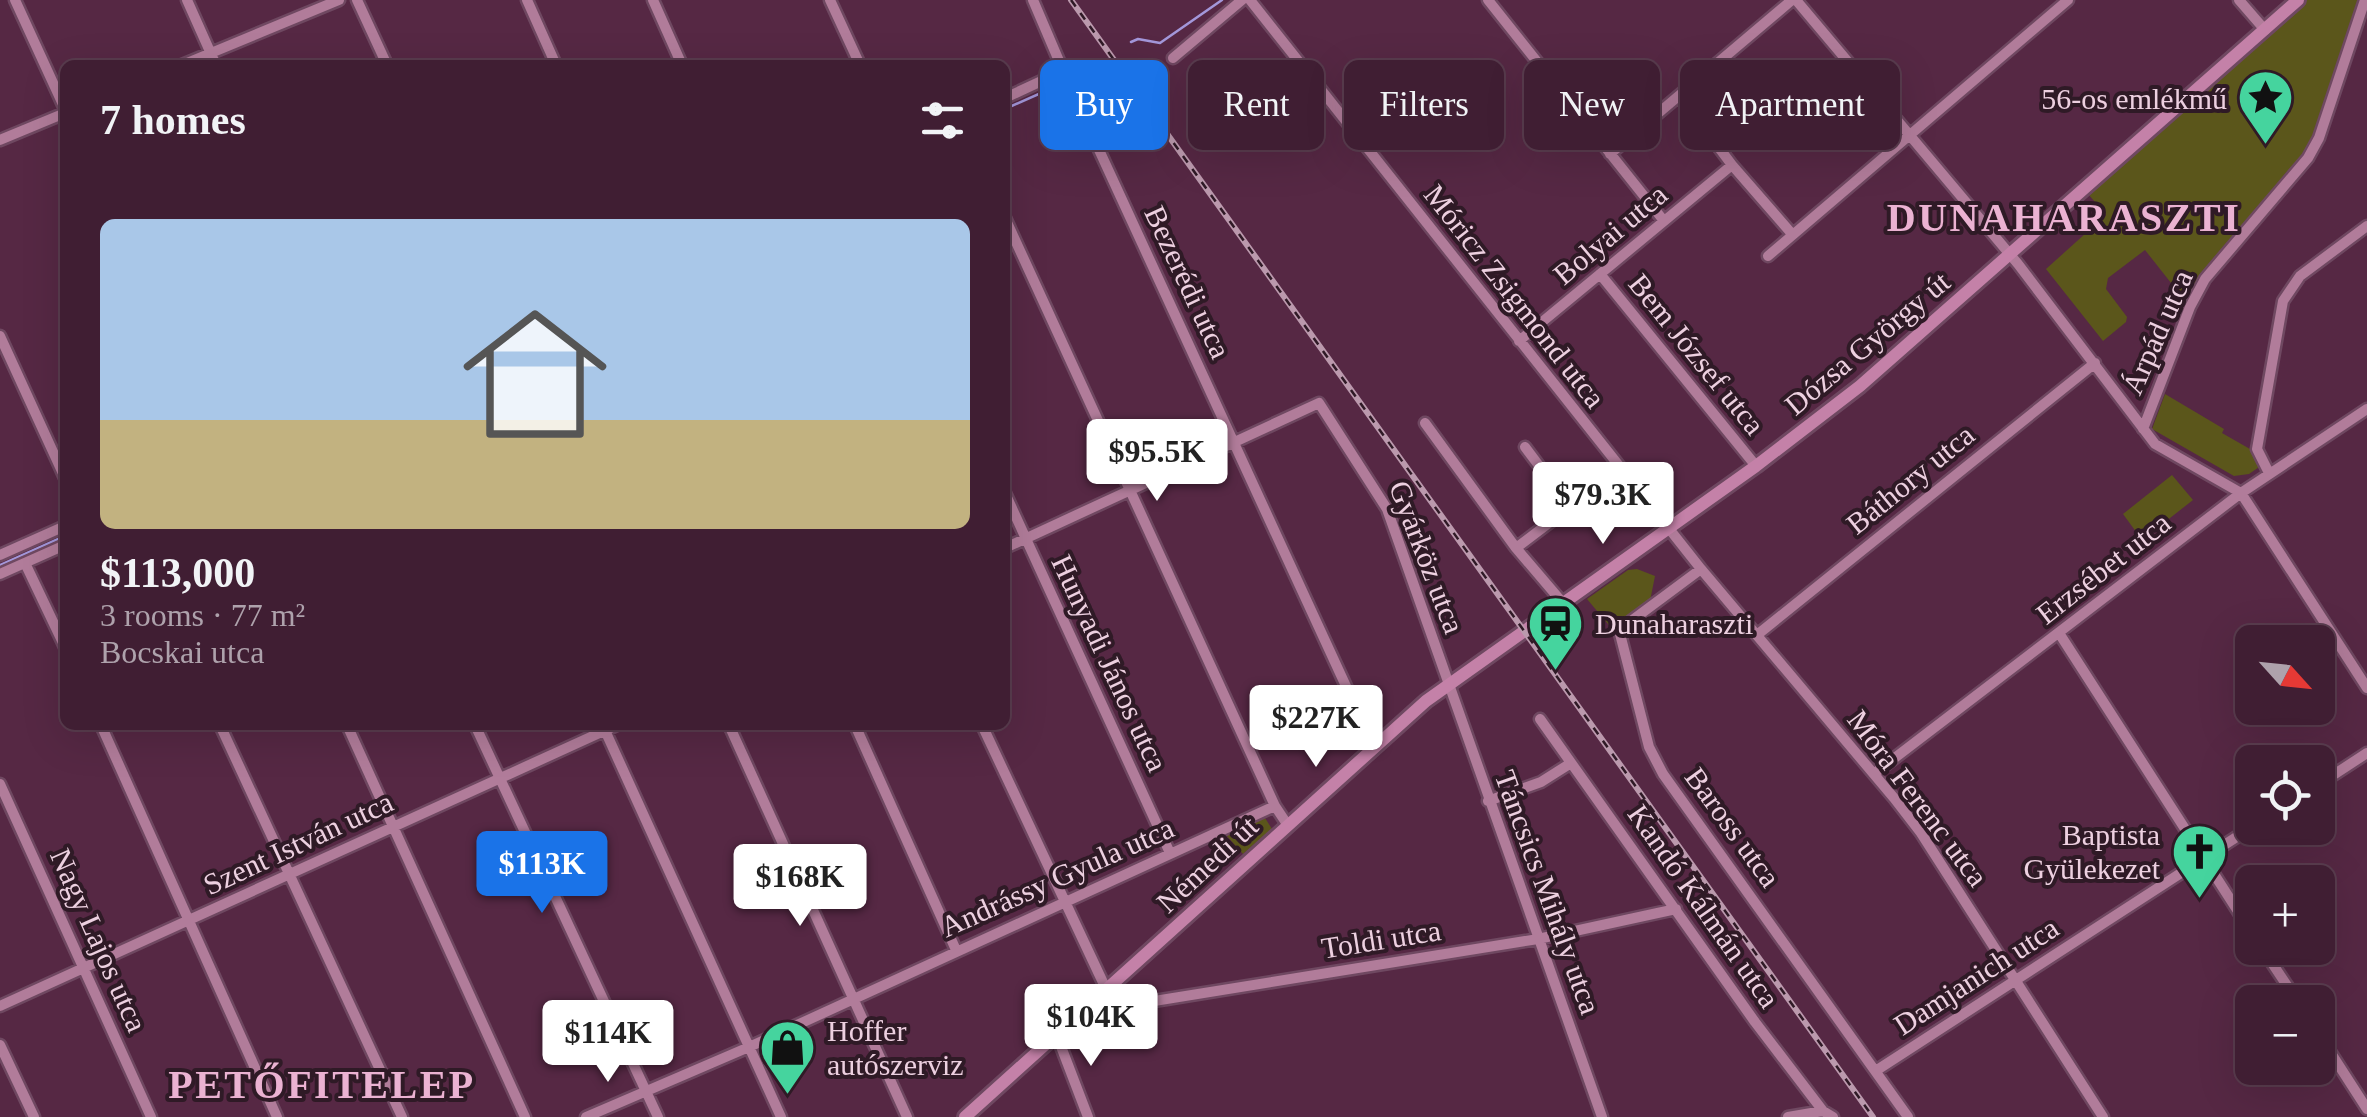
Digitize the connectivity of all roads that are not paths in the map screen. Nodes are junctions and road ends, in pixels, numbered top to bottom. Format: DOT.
graph roads {
  1 [pos="15,0"];
  2 [pos="187,0"];
  3 [pos="339,0"];
  4 [pos="357,0"];
  5 [pos="527,0"];
  6 [pos="653,0"];
  7 [pos="830,0"];
  8 [pos="1034,0"];
  9 [pos="1242,0"];
  10 [pos="1250,0"];
  11 [pos="1488,0"];
  12 [pos="1794,0"];
  13 [pos="2068,0"];
  14 [pos="2239,0"];
  15 [pos="2298,0"];
  16 [pos="2365,0"];
  17 [pos="2265,30"];
  18 [pos="211,53"];
  19 [pos="1173,58"];
  20 [pos="194,60"];
  21 [pos="214,60"];
  22 [pos="384,60"];
  23 [pos="554,60"];
  24 [pos="680,60"];
  25 [pos="858,60"];
  26 [pos="1059,60"];
  27 [pos="1723,60"];
  28 [pos="1040,82"];
  29 [pos="1010,96"];
  30 [pos="1680,96"];
  31 [pos="60,100"];
  32 [pos="60,113"];
  33 [pos="1909,135"];
  34 [pos="0,140"];
  35 [pos="1100,150"];
  36 [pos="1721,150"];
  37 [pos="1610,154"];
  38 [pos="1732,165"];
  39 [pos="1664,222"];
  40 [pos="2367,226"];
  41 [pos="1010,229"];
  42 [pos="1792,234"];
  43 [pos="2009,254"];
  44 [pos="1768,256"];
  45 [pos="1600,274"];
  46 [pos="0,336"];
  47 [pos="1519,341"];
  48 [pos="2095,363"];
  49 [pos="2367,408"];
  50 [pos="1424,423"];
  51 [pos="2143,429"];
  52 [pos="1234,441"];
  53 [pos="1525,447"];
  54 [pos="1756,466"];
  55 [pos="60,467"];
  56 [pos="2270,473"];
  57 [pos="1129,490"];
  58 [pos="2241,493"];
  59 [pos="1010,505"];
  60 [pos="60,528"];
  61 [pos="1668,528"];
  62 [pos="1026,539"];
  63 [pos="1010,546"];
  64 [pos="60,547"];
  65 [pos="1516,548"];
  66 [pos="0,555"];
  67 [pos="24,562"];
  68 [pos="1702,569"];
  69 [pos="0,574"];
  70 [pos="1562,602"];
  71 [pos="1538,620"];
  72 [pos="2059,633"];
  73 [pos="1757,634"];
  74 [pos="60,637"];
  75 [pos="1448,684"];
  76 [pos="2367,688"];
  77 [pos="1540,719"];
  78 [pos="103,730"];
  79 [pos="222,730"];
  80 [pos="349,730"];
  81 [pos="477,730"];
  82 [pos="600,730"];
  83 [pos="605,730"];
  84 [pos="731,730"];
  85 [pos="857,730"];
  86 [pos="984,730"];
  87 [pos="1374,747"];
  88 [pos="2367,753"];
  89 [pos="1570,763"];
  90 [pos="1875,773"];
  91 [pos="2335,774"];
  92 [pos="499,778"];
  93 [pos="0,784"];
  94 [pos="1488,802"];
  95 [pos="1275,806"];
  96 [pos="1288,824"];
  97 [pos="392,828"];
  98 [pos="2235,838"];
  99 [pos="1170,853"];
  100 [pos="2204,858"];
  101 [pos="289,875"];
  102 [pos="1063,901"];
  103 [pos="2235,906"];
  104 [pos="1676,909"];
  105 [pos="190,921"];
  106 [pos="1538,939"];
  107 [pos="956,950"];
  108 [pos="85,968"];
  109 [pos="2015,980"];
  110 [pos="1107,991"];
  111 [pos="854,998"];
  112 [pos="0,1006"];
  113 [pos="1057,1036"];
  114 [pos="0,1045"];
  115 [pos="749,1046"];
  116 [pos="2335,1059"];
  117 [pos="1877,1070"];
  118 [pos="646,1090"];
  119 [pos="2367,1109"];
  120 [pos="1828,1114"];
  121 [pos="34,1117"];
  122 [pos="151,1117"];
  123 [pos="277,1117"];
  124 [pos="402,1117"];
  125 [pos="525,1117"];
  126 [pos="586,1117"];
  127 [pos="658,1117"];
  128 [pos="782,1117"];
  129 [pos="908,1117"];
  130 [pos="965,1117"];
  131 [pos="1088,1117"];
  132 [pos="1602,1117"];
  133 [pos="1788,1117"];
  134 [pos="1908,1117"];
  135 [pos="2102,1117"];
  1 -- 31 [label="street"];
  2 -- 18 [label="street"];
  3 -- 18 [label="street"];
  4 -- 22 [label="street"];
  5 -- 23 [label="street"];
  6 -- 24 [label="street"];
  7 -- 25 [label="street"];
  8 -- 26 [label="street, Bezerédi utca"];
  9 -- 19 [label="street"];
  10 -- 47 [label="street, Móricz Zsigmond utca"];
  11 -- 37 [label="street"];
  12 -- 27 [label="street"];
  12 -- 33 [label="street"];
  13 -- 33 [label="street"];
  14 -- 17 [label="street"];
  15 -- 17 [label="main road, Dózsa György út"];
  16 -- 51 [label="street, Árpád utca"];
  17 -- 43 [label="main road, Dózsa György út"];
  18 -- 20 [label="street"];
  18 -- 21 [label="street"];
  28 -- 29 [label="street"];
  30 -- 37 [label="street"];
  32 -- 34 [label="street"];
  33 -- 42 [label="street"];
  33 -- 43 [label="street"];
  35 -- 52 [label="street, Bezerédi utca"];
  36 -- 38 [label="street"];
  37 -- 39 [label="street"];
  38 -- 39 [label="street, Bolyai utca"];
  38 -- 42 [label="street"];
  39 -- 45 [label="street, Bolyai utca"];
  40 -- 56 [label="street"];
  41 -- 57 [label="street"];
  42 -- 44 [label="street"];
  43 -- 48 [label="street"];
  43 -- 54 [label="main road, Dózsa György út"];
  45 -- 47 [label="street, Bolyai utca"];
  45 -- 54 [label="street, Bem József utca"];
  46 -- 55 [label="street"];
  47 -- 61 [label="street, Móricz Zsigmond utca"];
  48 -- 51 [label="street"];
  48 -- 73 [label="street, Báthory utca"];
  49 -- 56 [label="street, Erzsébet utca"];
  50 -- 65 [label="street"];
  51 -- 58 [label="street"];
  52 -- 57 [label="street"];
  52 -- 75 [label="street, Gyárköz utca"];
  52 -- 87 [label="street, Bezerédi utca"];
  53 -- 65 [label="street"];
  54 -- 61 [label="main road, Dózsa György út"];
  56 -- 58 [label="street, Erzsébet utca"];
  57 -- 62 [label="street"];
  57 -- 95 [label="street"];
  58 -- 72 [label="street, Erzsébet utca"];
  58 -- 76 [label="street"];
  59 -- 62 [label="street, Hunyadi János utca"];
  60 -- 66 [label="street"];
  61 -- 68 [label="street, Móra Ferenc utca"];
  61 -- 70 [label="main road, Dózsa György út"];
  62 -- 63 [label="street"];
  62 -- 99 [label="street, Hunyadi János utca"];
  64 -- 67 [label="street"];
  65 -- 70 [label="street"];
  67 -- 69 [label="street"];
  67 -- 74 [label="street"];
  68 -- 73 [label="street, Móra Ferenc utca"];
  68 -- 117 [label="street, Baross utca"];
  70 -- 71 [label="main road, Dózsa György út"];
  71 -- 75 [label="main road, Némedi út"];
  72 -- 90 [label="street, Erzsébet utca"];
  72 -- 100 [label="street"];
  73 -- 90 [label="street, Móra Ferenc utca"];
  75 -- 87 [label="main road, Némedi út"];
  75 -- 94 [label="street, Táncsics Mihály utca"];
  77 -- 89 [label="street, Kandó Kálmán utca"];
  78 -- 105 [label="street"];
  79 -- 101 [label="street"];
  80 -- 97 [label="street"];
  81 -- 92 [label="street"];
  82 -- 92 [label="street, Szent István utca"];
  83 -- 115 [label="street"];
  84 -- 111 [label="street"];
  85 -- 107 [label="street"];
  86 -- 102 [label="street"];
  87 -- 96 [label="main road, Némedi út"];
  88 -- 91 [label="street"];
  89 -- 94 [label="street"];
  89 -- 104 [label="street, Kandó Kálmán utca"];
  90 -- 109 [label="street, Móra Ferenc utca"];
  92 -- 97 [label="street, Szent István utca"];
  92 -- 118 [label="street"];
  93 -- 108 [label="street, Nagy Lajos utca"];
  94 -- 106 [label="street, Táncsics Mihály utca"];
  95 -- 96 [label="street"];
  95 -- 99 [label="street, Andrássy Gyula utca"];
  96 -- 110 [label="main road, Némedi út"];
  97 -- 101 [label="street, Szent István utca"];
  97 -- 125 [label="street"];
  98 -- 100 [label="street, Damjanich utca"];
  99 -- 102 [label="street, Andrássy Gyula utca"];
  100 -- 103 [label="street"];
  100 -- 109 [label="street, Damjanich utca"];
  101 -- 105 [label="street, Szent István utca"];
  101 -- 124 [label="street"];
  102 -- 107 [label="street, Andrássy Gyula utca"];
  102 -- 110 [label="street"];
  104 -- 106 [label="street, Toldi utca"];
  104 -- 120 [label="street, Kandó Kálmán utca"];
  105 -- 108 [label="street, Szent István utca"];
  105 -- 123 [label="street"];
  106 -- 110 [label="street, Toldi utca"];
  106 -- 132 [label="street, Táncsics Mihály utca"];
  107 -- 111 [label="street, Andrássy Gyula utca"];
  108 -- 112 [label="street, Szent István utca"];
  108 -- 122 [label="street, Nagy Lajos utca"];
  109 -- 117 [label="street, Damjanich utca"];
  109 -- 135 [label="street, Móra Ferenc utca"];
  110 -- 113 [label="main road, Némedi út"];
  111 -- 115 [label="street, Andrássy Gyula utca"];
  111 -- 129 [label="street"];
  113 -- 130 [label="main road, Némedi út"];
  113 -- 131 [label="street"];
  114 -- 121 [label="street"];
  115 -- 118 [label="street, Andrássy Gyula utca"];
  115 -- 128 [label="street"];
  116 -- 119 [label="street"];
  117 -- 134 [label="street, Baross utca"];
  118 -- 126 [label="street, Andrássy Gyula utca"];
  118 -- 127 [label="street"];
  120 -- 133 [label="street"];
}
